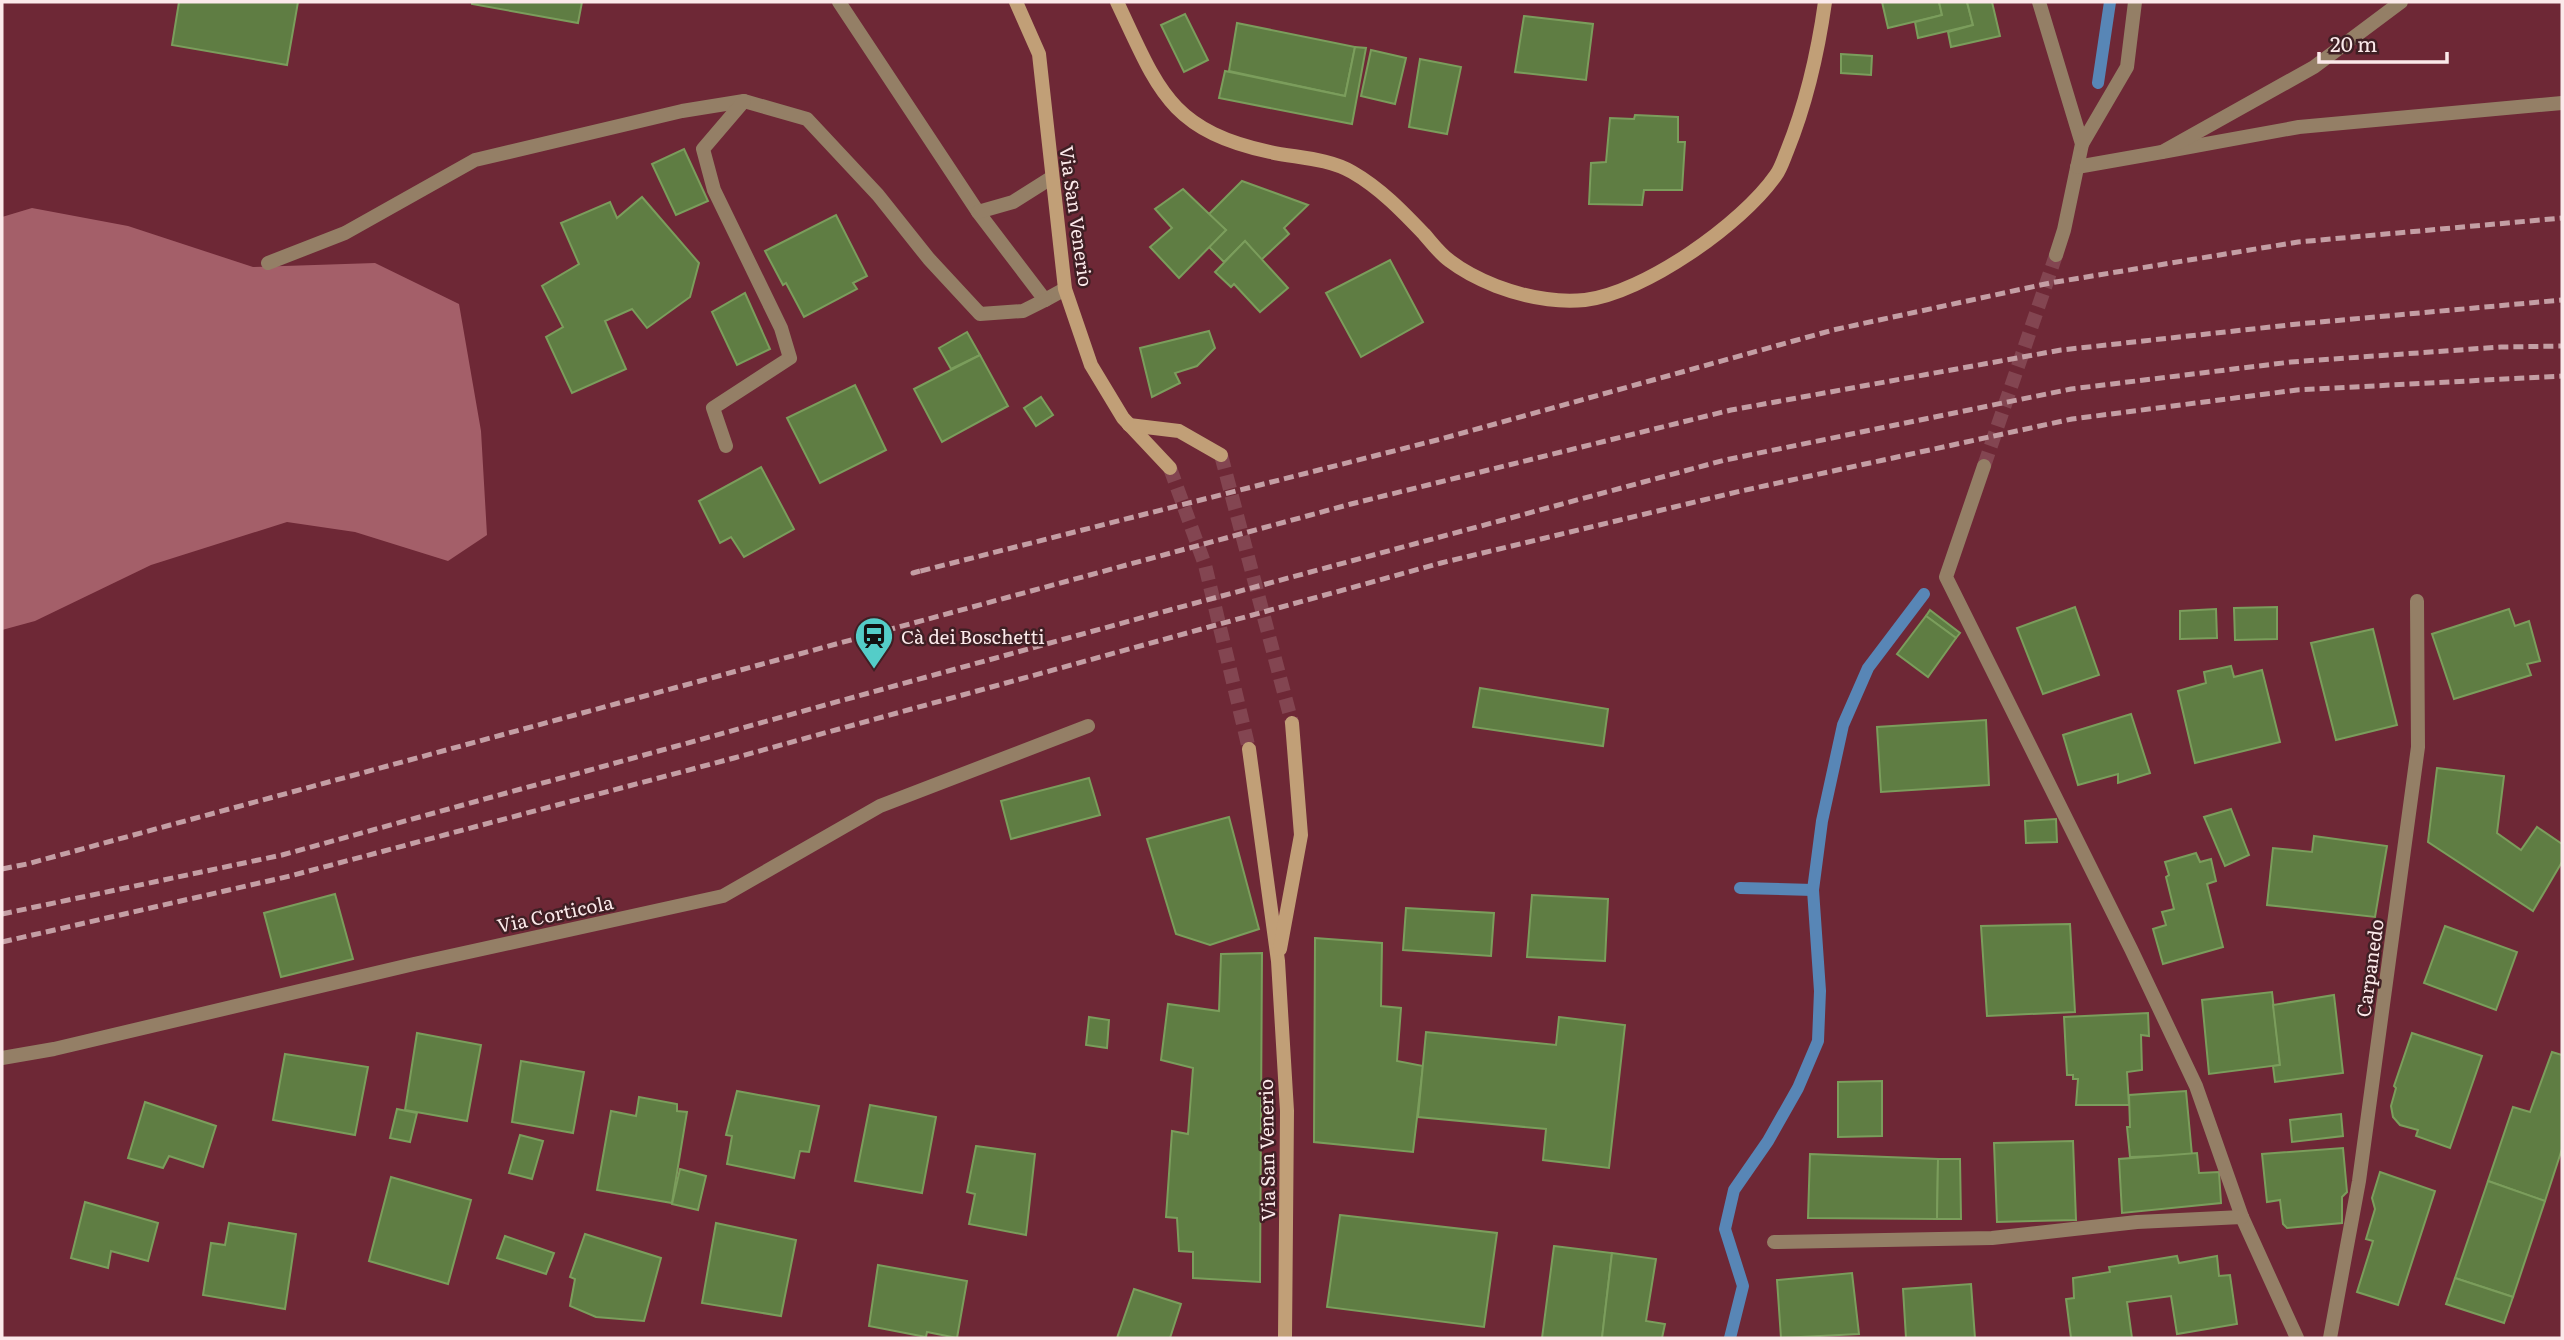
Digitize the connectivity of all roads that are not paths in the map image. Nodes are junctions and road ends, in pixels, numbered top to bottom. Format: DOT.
graph roads {
  1 [pos="839,2"];
  2 [pos="1016,2"];
  3 [pos="1117,2"];
  4 [pos="1825,2"];
  5 [pos="2039,2"];
  6 [pos="2135,2"];
  7 [pos="2401,2"];
  8 [pos="744,101"];
  9 [pos="2562,103"];
  10 [pos="2082,144"];
  11 [pos="2162,152"];
  12 [pos="2077,167"];
  13 [pos="1051,178"];
  14 [pos="978,212"];
  15 [pos="2056,255"];
  16 [pos="268,263"];
  17 [pos="1065,289"];
  18 [pos="1045,300"];
  19 [pos="1129,425"];
  20 [pos="726,446"];
  21 [pos="1221,455"];
  22 [pos="1984,466"];
  23 [pos="1170,468"];
  24 [pos="2417,601"];
  25 [pos="1292,723"];
  26 [pos="1088,726"];
  27 [pos="1249,749"];
  28 [pos="1278,961"];
  29 [pos="2,1058"];
  30 [pos="2242,1217"];
  31 [pos="1774,1242"];
  32 [pos="1286,1338"];
  33 [pos="2297,1338"];
  34 [pos="2330,1338"];
  1 -- 14 [label="street"];
  2 -- 13 [label="street, Via San Venerio"];
  3 -- 4 [label="street"];
  5 -- 10 [label="street"];
  6 -- 10 [label="street"];
  7 -- 11 [label="street"];
  8 -- 16 [label="street"];
  8 -- 18 [label="street"];
  8 -- 20 [label="street"];
  9 -- 11 [label="street"];
  10 -- 12 [label="street"];
  11 -- 12 [label="street"];
  12 -- 15 [label="street"];
  13 -- 14 [label="street"];
  13 -- 17 [label="street, Via San Venerio"];
  14 -- 18 [label="street"];
  17 -- 18 [label="street"];
  17 -- 19 [label="street, Via San Venerio"];
  19 -- 21 [label="street"];
  19 -- 23 [label="street, Via San Venerio"];
  22 -- 30 [label="street"];
  24 -- 34 [label="street, Carpanedo"];
  25 -- 28 [label="street, Via San Venerio"];
  26 -- 29 [label="street, Via Corticola"];
  27 -- 28 [label="street, Via San Venerio"];
  28 -- 32 [label="street, Via San Venerio"];
  30 -- 31 [label="street"];
  30 -- 33 [label="street"];
}
